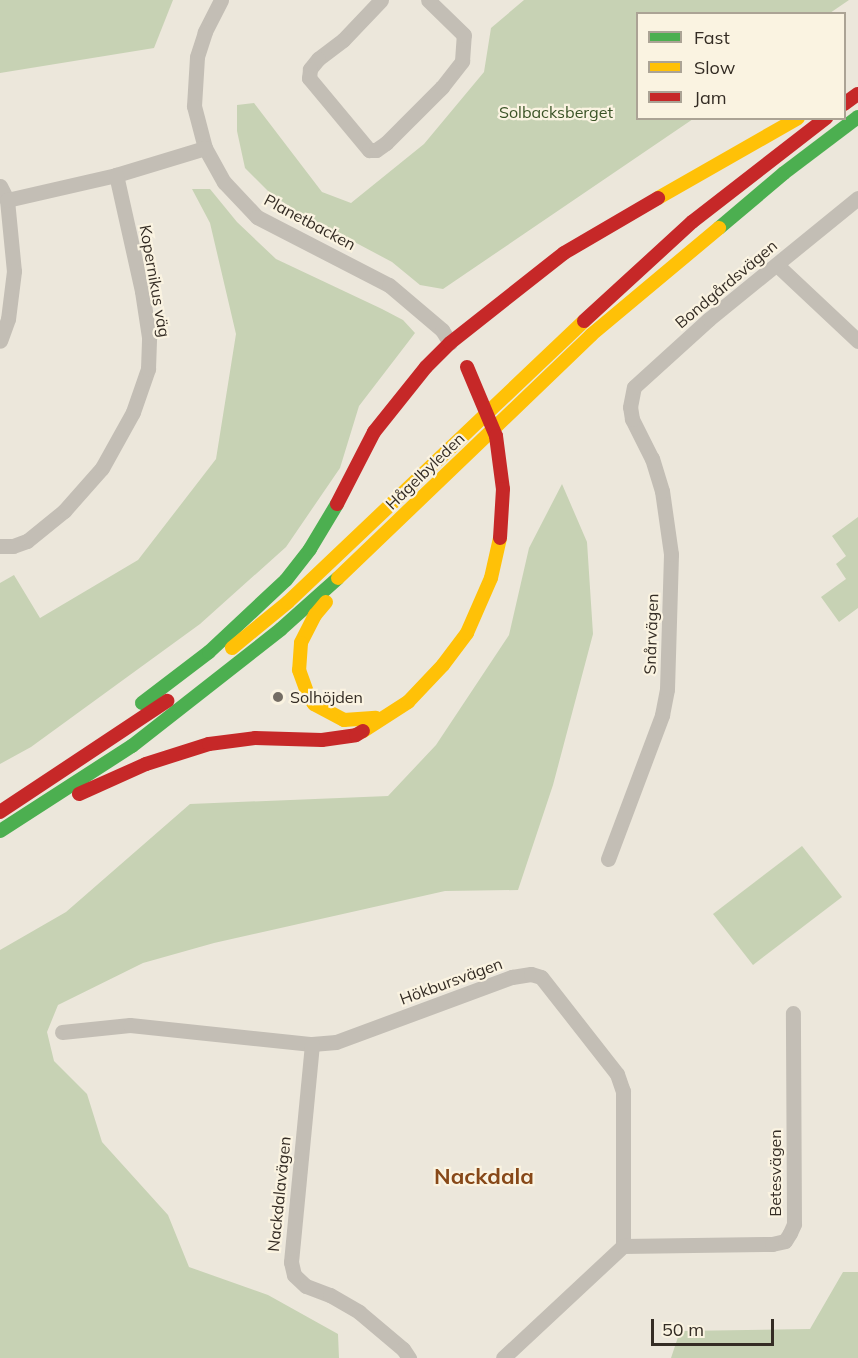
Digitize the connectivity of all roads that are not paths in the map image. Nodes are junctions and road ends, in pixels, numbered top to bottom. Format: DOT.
graph roads {
  1 [pos="221,0"];
  2 [pos="381,0"];
  3 [pos="428,0"];
  4 [pos="858,117"];
  5 [pos="795,120"];
  6 [pos="823,120"];
  7 [pos="205,148"];
  8 [pos="116,175"];
  9 [pos="3,193"];
  10 [pos="858,198"];
  11 [pos="777,265"];
  12 [pos="0,341"];
  13 [pos="858,341"];
  14 [pos="458,355"];
  15 [pos="630,407"];
  16 [pos="391,527"];
  17 [pos="0,546"];
  18 [pos="389,714"];
  19 [pos="4,809"];
  20 [pos="3,829"];
  21 [pos="609,859"];
  22 [pos="793,1013"];
  23 [pos="62,1032"];
  24 [pos="312,1044"];
  25 [pos="623,1246"];
  26 [pos="409,1358"];
  27 [pos="503,1358"];
  1 -- 7 [label="street, Planetbacken"];
  2 -- 3 [label="street"];
  4 -- 16 [label="main road, Hågelbyleden"];
  5 -- 14 [label="main road"];
  6 -- 19 [label="main road, Hågelbyleden"];
  7 -- 8 [label="street"];
  7 -- 14 [label="street, Planetbacken"];
  8 -- 9 [label="street"];
  8 -- 17 [label="street, Kopernikus väg"];
  9 -- 12 [label="street"];
  10 -- 11 [label="street, Bondgårdsvägen"];
  11 -- 13 [label="street"];
  11 -- 15 [label="street, Bondgårdsvägen"];
  14 -- 18 [label="main road, bridge"];
  14 -- 19 [label="main road"];
  15 -- 21 [label="street, Snårvägen"];
  16 -- 18 [label="main road"];
  16 -- 20 [label="main road, Hågelbyleden"];
  18 -- 20 [label="main road"];
  22 -- 25 [label="street, Betesvägen"];
  23 -- 24 [label="street, Hökbursvägen"];
  24 -- 25 [label="street, Hökbursvägen"];
  24 -- 26 [label="street, Nackdalavägen"];
  25 -- 27 [label="street"];
}
